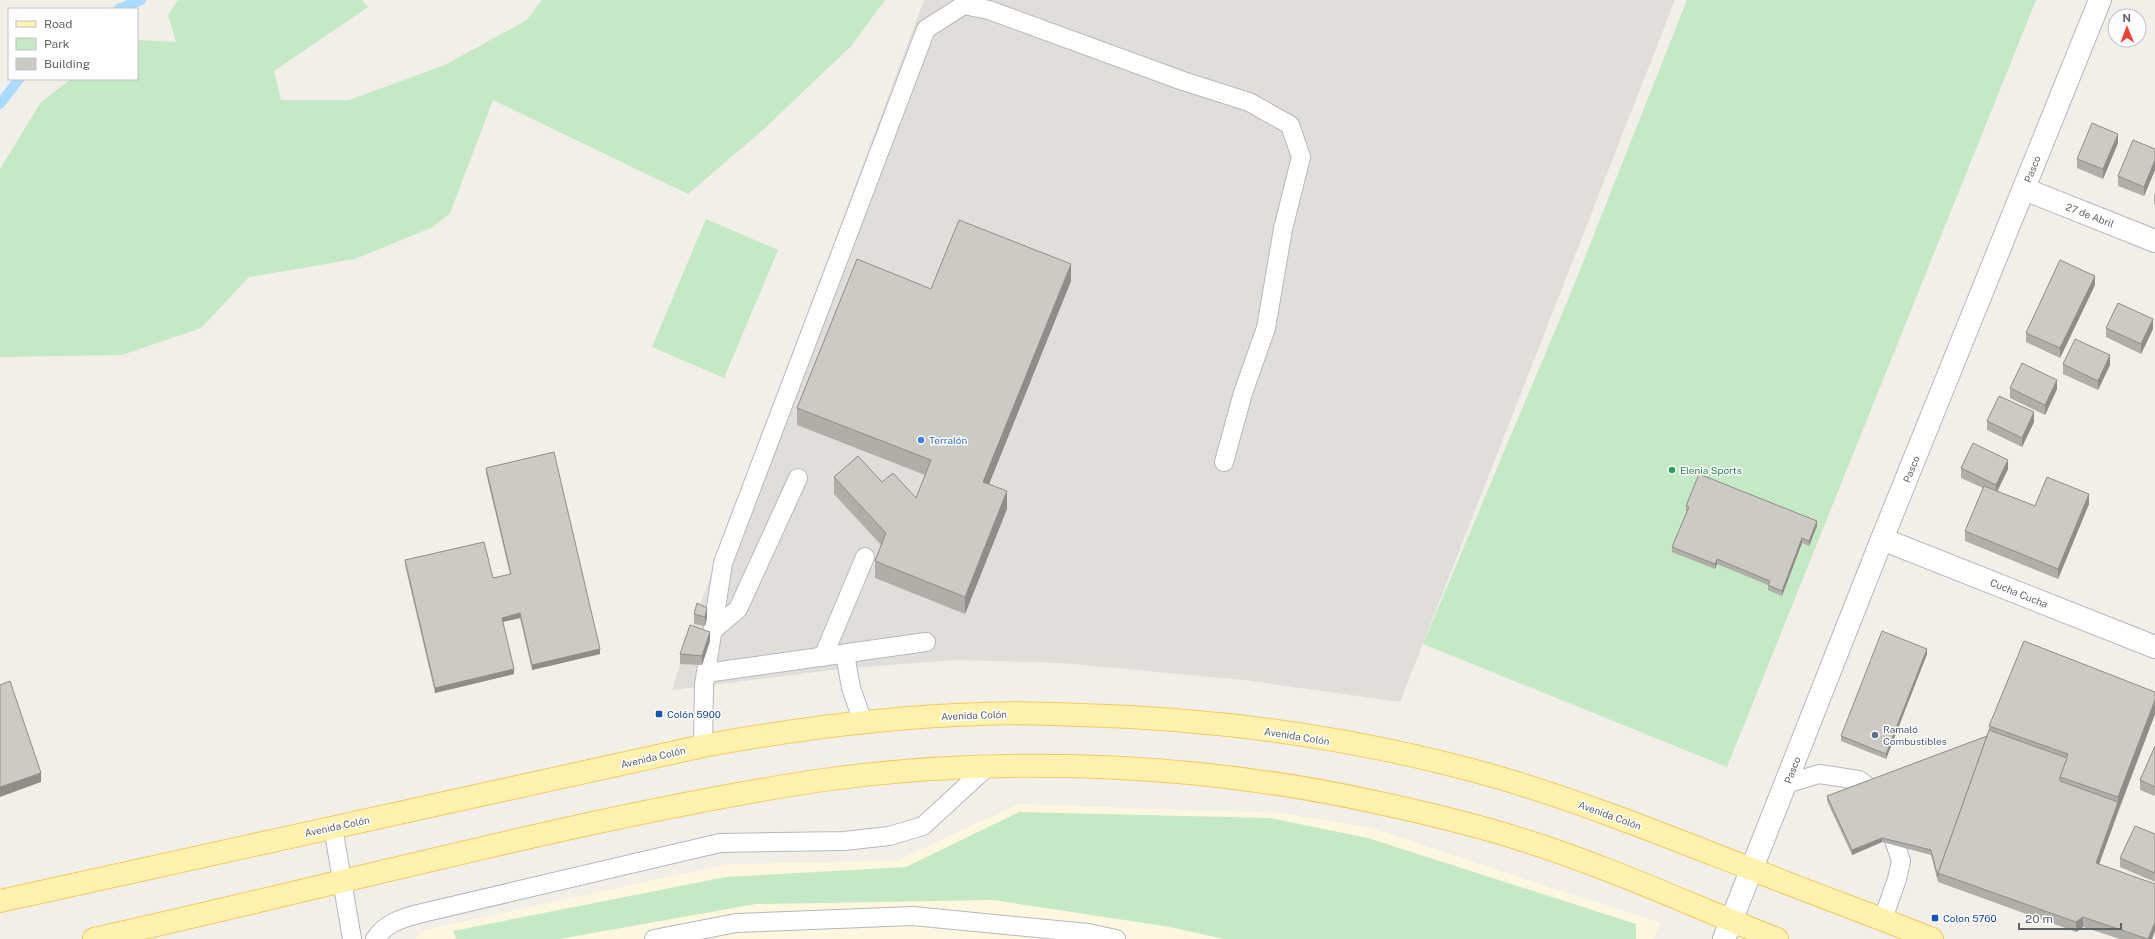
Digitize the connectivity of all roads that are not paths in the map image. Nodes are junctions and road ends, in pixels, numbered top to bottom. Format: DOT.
graph roads {
  1 [pos="2100,0"];
  2 [pos="2024,189"];
  3 [pos="2155,241"];
  4 [pos="1224,462"];
  5 [pos="798,478"];
  6 [pos="1882,538"];
  7 [pos="864,557"];
  8 [pos="713,630"];
  9 [pos="926,642"];
  10 [pos="2155,647"];
  11 [pos="845,654"];
  12 [pos="823,657"];
  13 [pos="706,673"];
  14 [pos="863,722"];
  15 [pos="703,746"];
  16 [pos="986,768"];
  17 [pos="1786,784"];
  18 [pos="333,827"];
  19 [pos="1752,870"];
  20 [pos="343,881"];
  21 [pos="0,901"];
  22 [pos="1883,919"];
  23 [pos="1727,930"];
  24 [pos="94,939"];
  25 [pos="352,939"];
  26 [pos="375,939"];
  27 [pos="654,939"];
  28 [pos="1116,939"];
  29 [pos="1777,939"];
  30 [pos="1932,939"];
  1 -- 2 [label="street, Pasco"];
  2 -- 3 [label="street, 27 de Abril"];
  2 -- 6 [label="street, Pasco"];
  4 -- 8 [label="lane"];
  5 -- 8 [label="lane"];
  6 -- 10 [label="street, Cucha Cucha"];
  6 -- 17 [label="street, Pasco"];
  7 -- 12 [label="lane"];
  8 -- 13 [label="lane"];
  9 -- 11 [label="lane"];
  11 -- 12 [label="lane"];
  11 -- 14 [label="lane"];
  12 -- 13 [label="lane"];
  13 -- 15 [label="lane"];
  14 -- 15 [label="main road, Avenida Colón"];
  14 -- 19 [label="main road, Avenida Colón"];
  15 -- 18 [label="main road, Avenida Colón"];
  16 -- 20 [label="main road"];
  16 -- 23 [label="main road"];
  16 -- 26 [label="lane"];
  17 -- 19 [label="street, Pasco"];
  17 -- 22 [label="lane"];
  18 -- 20 [label="lane"];
  18 -- 21 [label="main road, Avenida Colón"];
  19 -- 22 [label="main road, Avenida Colón"];
  19 -- 23 [label="street, Pasco"];
  20 -- 24 [label="main road"];
  20 -- 25 [label="lane"];
  22 -- 30 [label="main road, Avenida Colón"];
  23 -- 29 [label="main road"];
  27 -- 28 [label="lane"];
}
